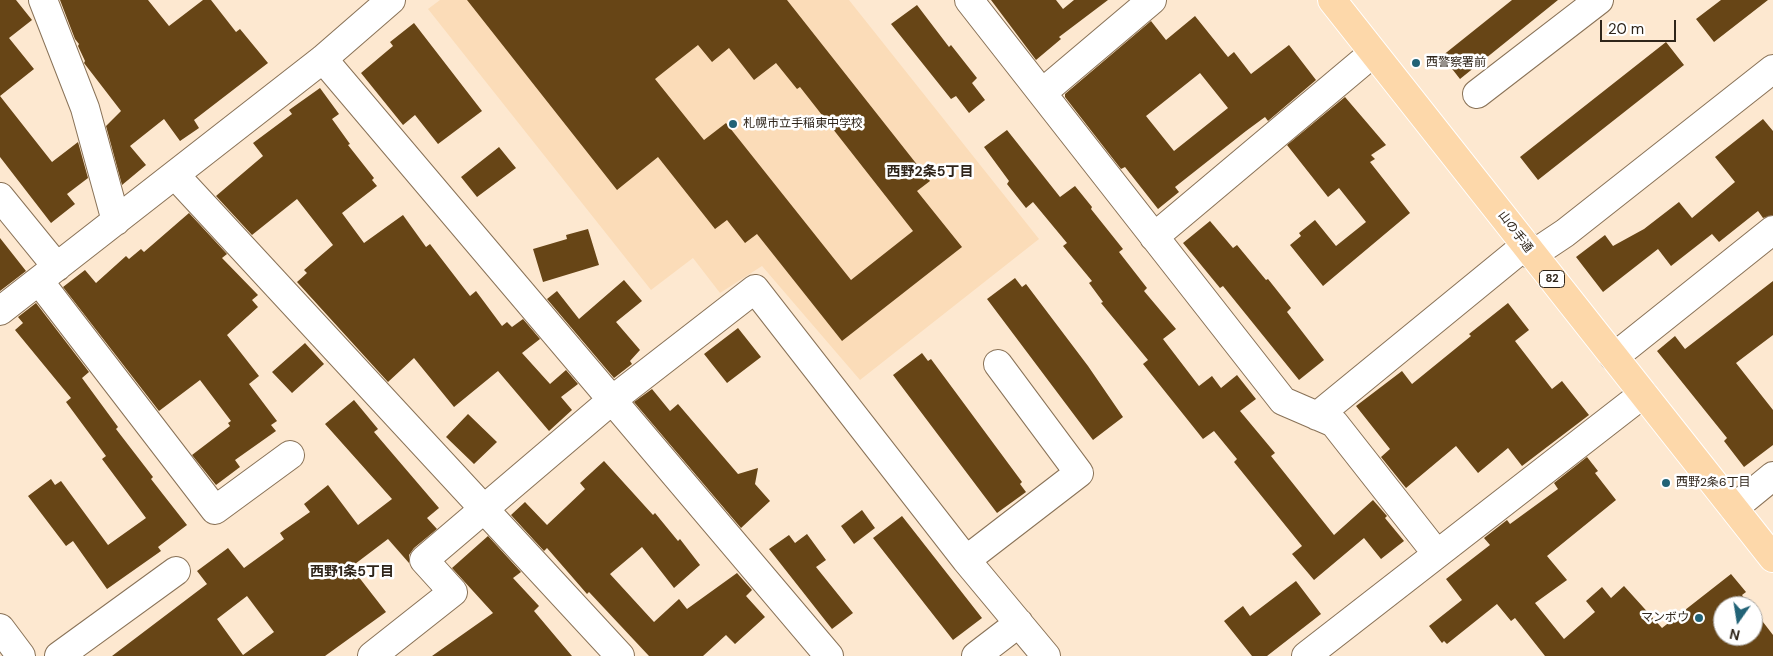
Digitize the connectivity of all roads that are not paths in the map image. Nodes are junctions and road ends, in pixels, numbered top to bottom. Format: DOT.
graph roads {
  1 [pos="43,0"];
  2 [pos="969,0"];
  3 [pos="1152,0"];
  4 [pos="1332,0"];
  5 [pos="1599,0"];
  6 [pos="377,4"];
  7 [pos="1373,53"];
  8 [pos="323,60"];
  9 [pos="1773,69"];
  10 [pos="1042,93"];
  11 [pos="1477,94"];
  12 [pos="175,175"];
  13 [pos="0,197"];
  14 [pos="116,221"];
  15 [pos="1773,230"];
  16 [pos="1154,237"];
  17 [pos="1529,250"];
  18 [pos="48,274"];
  19 [pos="0,311"];
  20 [pos="1614,357"];
  21 [pos="998,364"];
  22 [pos="1644,394"];
  23 [pos="612,400"];
  24 [pos="1318,416"];
  25 [pos="290,455"];
  26 [pos="1773,476"];
  27 [pos="1734,508"];
  28 [pos="484,509"];
  29 [pos="1437,554"];
  30 [pos="1773,558"];
  31 [pos="966,560"];
  32 [pos="176,571"];
  33 [pos="1019,623"];
  34 [pos="0,628"];
  35 [pos="21,656"];
  36 [pos="59,656"];
  37 [pos="372,656"];
  38 [pos="620,656"];
  39 [pos="829,656"];
  40 [pos="976,656"];
  41 [pos="1046,656"];
  42 [pos="1306,656"];
  1 -- 14 [label="street"];
  2 -- 10 [label="street"];
  3 -- 10 [label="street"];
  4 -- 7 [label="main road, 山の手通 / 82"];
  5 -- 11 [label="street"];
  6 -- 8 [label="street"];
  7 -- 16 [label="street"];
  7 -- 17 [label="main road, 山の手通 / 82"];
  8 -- 12 [label="street"];
  8 -- 23 [label="street"];
  9 -- 17 [label="street"];
  10 -- 16 [label="street"];
  12 -- 14 [label="street"];
  12 -- 28 [label="street"];
  13 -- 18 [label="street"];
  14 -- 18 [label="street"];
  15 -- 20 [label="street"];
  16 -- 24 [label="street"];
  17 -- 20 [label="main road, 山の手通 / 82"];
  17 -- 24 [label="street"];
  18 -- 19 [label="street"];
  18 -- 25 [label="street"];
  20 -- 22 [label="main road, 山の手通 / 82"];
  21 -- 31 [label="street"];
  22 -- 27 [label="main road, 山の手通 / 82"];
  22 -- 29 [label="street"];
  23 -- 28 [label="street"];
  23 -- 31 [label="street"];
  23 -- 39 [label="street"];
  24 -- 29 [label="street"];
  26 -- 27 [label="street"];
  27 -- 30 [label="main road, 山の手通 / 82"];
  28 -- 37 [label="street"];
  28 -- 38 [label="street"];
  29 -- 42 [label="street"];
  31 -- 33 [label="street"];
  32 -- 36 [label="street"];
  33 -- 40 [label="street"];
  33 -- 41 [label="street"];
  34 -- 35 [label="street"];
}
